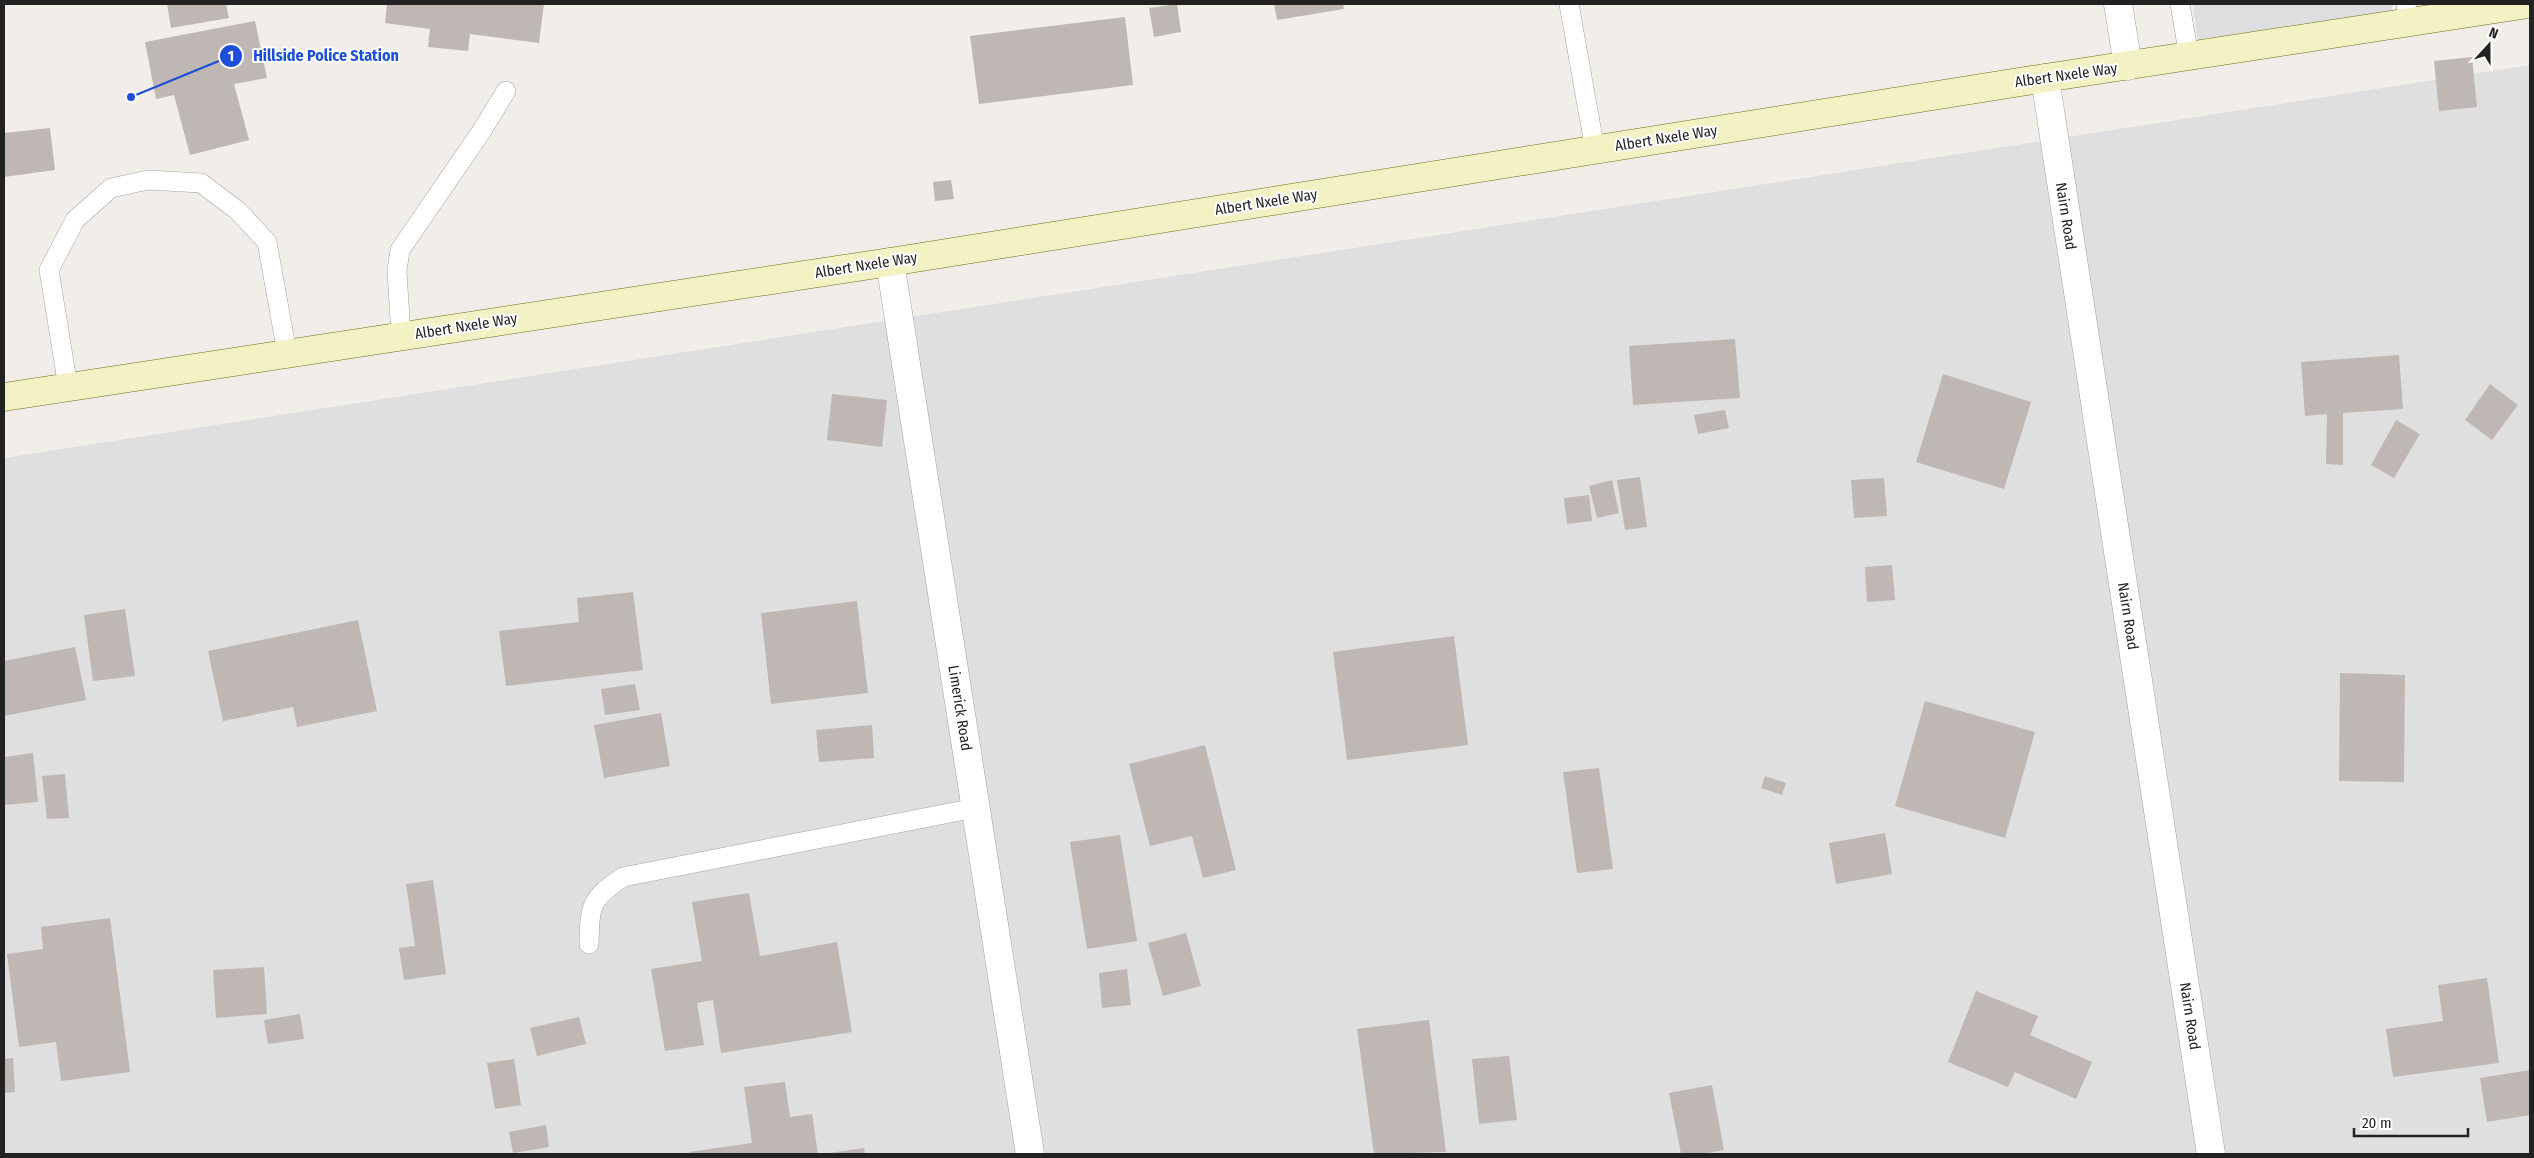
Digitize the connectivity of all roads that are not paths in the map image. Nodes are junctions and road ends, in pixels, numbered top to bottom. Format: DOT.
graph roads {
  1 [pos="1569,4"];
  2 [pos="2118,4"];
  3 [pos="2180,4"];
  4 [pos="2528,4"];
  5 [pos="2408,13"];
  6 [pos="2189,57"];
  7 [pos="2128,66"];
  8 [pos="2045,78"];
  9 [pos="506,91"];
  10 [pos="1596,150"];
  11 [pos="890,262"];
  12 [pos="401,336"];
  13 [pos="287,353"];
  14 [pos="68,387"];
  15 [pos="4,397"];
  16 [pos="975,808"];
  17 [pos="588,944"];
  18 [pos="1030,1154"];
  19 [pos="2211,1154"];
  1 -- 10 [label="lane"];
  2 -- 7 [label="street"];
  3 -- 6 [label="lane"];
  4 -- 5 [label="main road, Albert Nxele Way"];
  5 -- 6 [label="main road, Albert Nxele Way"];
  6 -- 7 [label="main road, Albert Nxele Way"];
  7 -- 8 [label="main road, Albert Nxele Way"];
  8 -- 10 [label="main road, Albert Nxele Way"];
  8 -- 19 [label="street, Nairn Road"];
  9 -- 12 [label="lane"];
  10 -- 11 [label="main road, Albert Nxele Way"];
  11 -- 12 [label="main road, Albert Nxele Way"];
  11 -- 16 [label="street, Limerick Road"];
  12 -- 13 [label="main road, Albert Nxele Way"];
  13 -- 14 [label="main road, Albert Nxele Way"];
  13 -- 14 [label="lane"];
  14 -- 15 [label="main road, Albert Nxele Way"];
  16 -- 17 [label="lane"];
  16 -- 18 [label="street, Limerick Road"];
}
